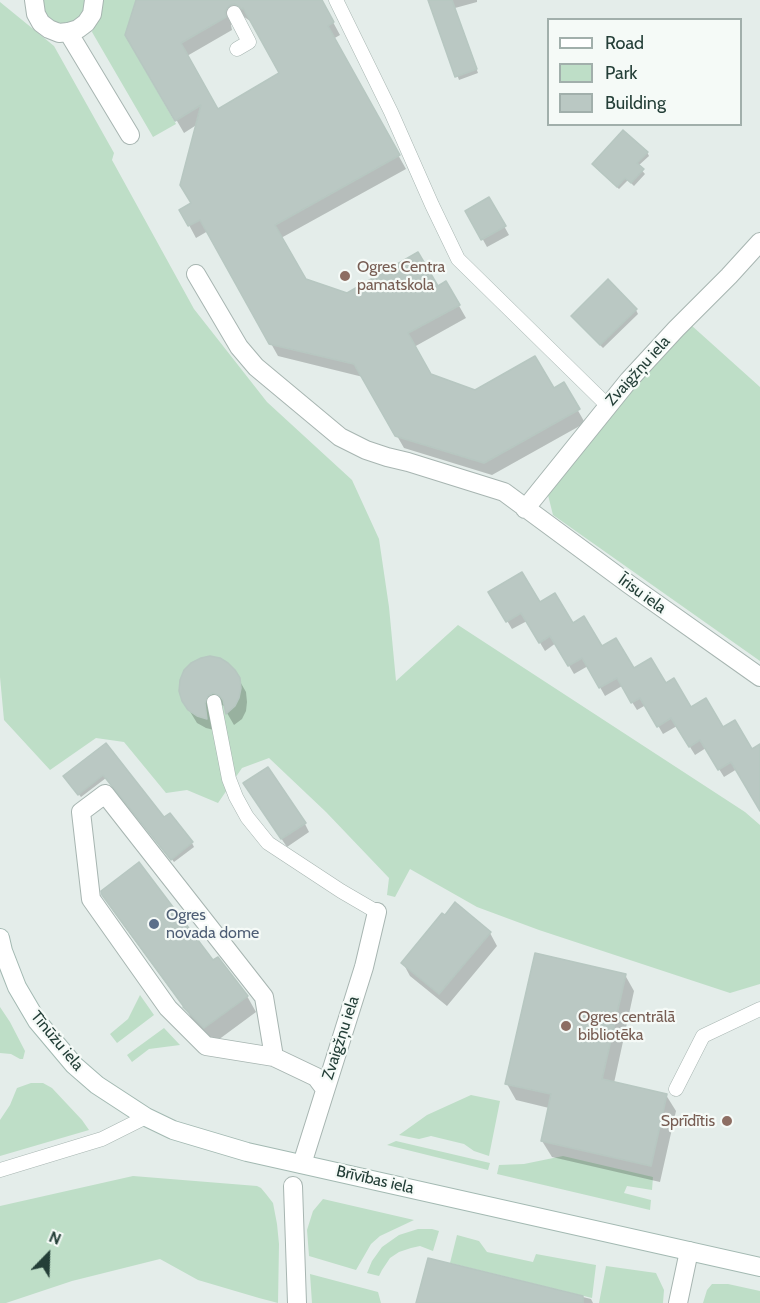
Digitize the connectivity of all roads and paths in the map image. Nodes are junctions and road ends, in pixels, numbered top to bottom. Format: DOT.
graph roads {
  1 [pos="94,0"];
  2 [pos="336,0"];
  3 [pos="31,5"];
  4 [pos="234,13"];
  5 [pos="68,32"];
  6 [pos="237,49"];
  7 [pos="130,135"];
  8 [pos="760,242"];
  9 [pos="196,274"];
  10 [pos="608,406"];
  11 [pos="525,509"];
  12 [pos="760,677"];
  13 [pos="214,702"];
  14 [pos="377,912"];
  15 [pos="1,947"];
  16 [pos="760,1009"];
  17 [pos="274,1057"];
  18 [pos="325,1089"];
  19 [pos="676,1089"];
  20 [pos="146,1117"];
  21 [pos="302,1164"];
  22 [pos="0,1170"];
  23 [pos="293,1186"];
  24 [pos="689,1251"];
  25 [pos="760,1267"];
  26 [pos="297,1303"];
  27 [pos="678,1303"];
  1 -- 5 [label="street"];
  2 -- 10 [label="lane"];
  3 -- 5 [label="street"];
  4 -- 6 [label="lane"];
  5 -- 7 [label="street"];
  8 -- 10 [label="street, Zvaigžņu iela"];
  9 -- 11 [label="street, Īrisu iela"];
  10 -- 11 [label="street, Zvaigžņu iela"];
  11 -- 12 [label="street, Īrisu iela"];
  13 -- 14 [label="lane"];
  14 -- 18 [label="street, Zvaigžņu iela"];
  15 -- 20 [label="street, Tīnūžu iela"];
  16 -- 19 [label="lane"];
  17 -- 17 [label="street"];
  17 -- 18 [label="street"];
  18 -- 21 [label="street, Zvaigžņu iela"];
  20 -- 21 [label="street, Brīvības iela"];
  20 -- 22 [label="lane"];
  21 -- 24 [label="street, Brīvības iela"];
  23 -- 26 [label="street"];
  24 -- 25 [label="street, Brīvības iela"];
  24 -- 27 [label="street"];
}
